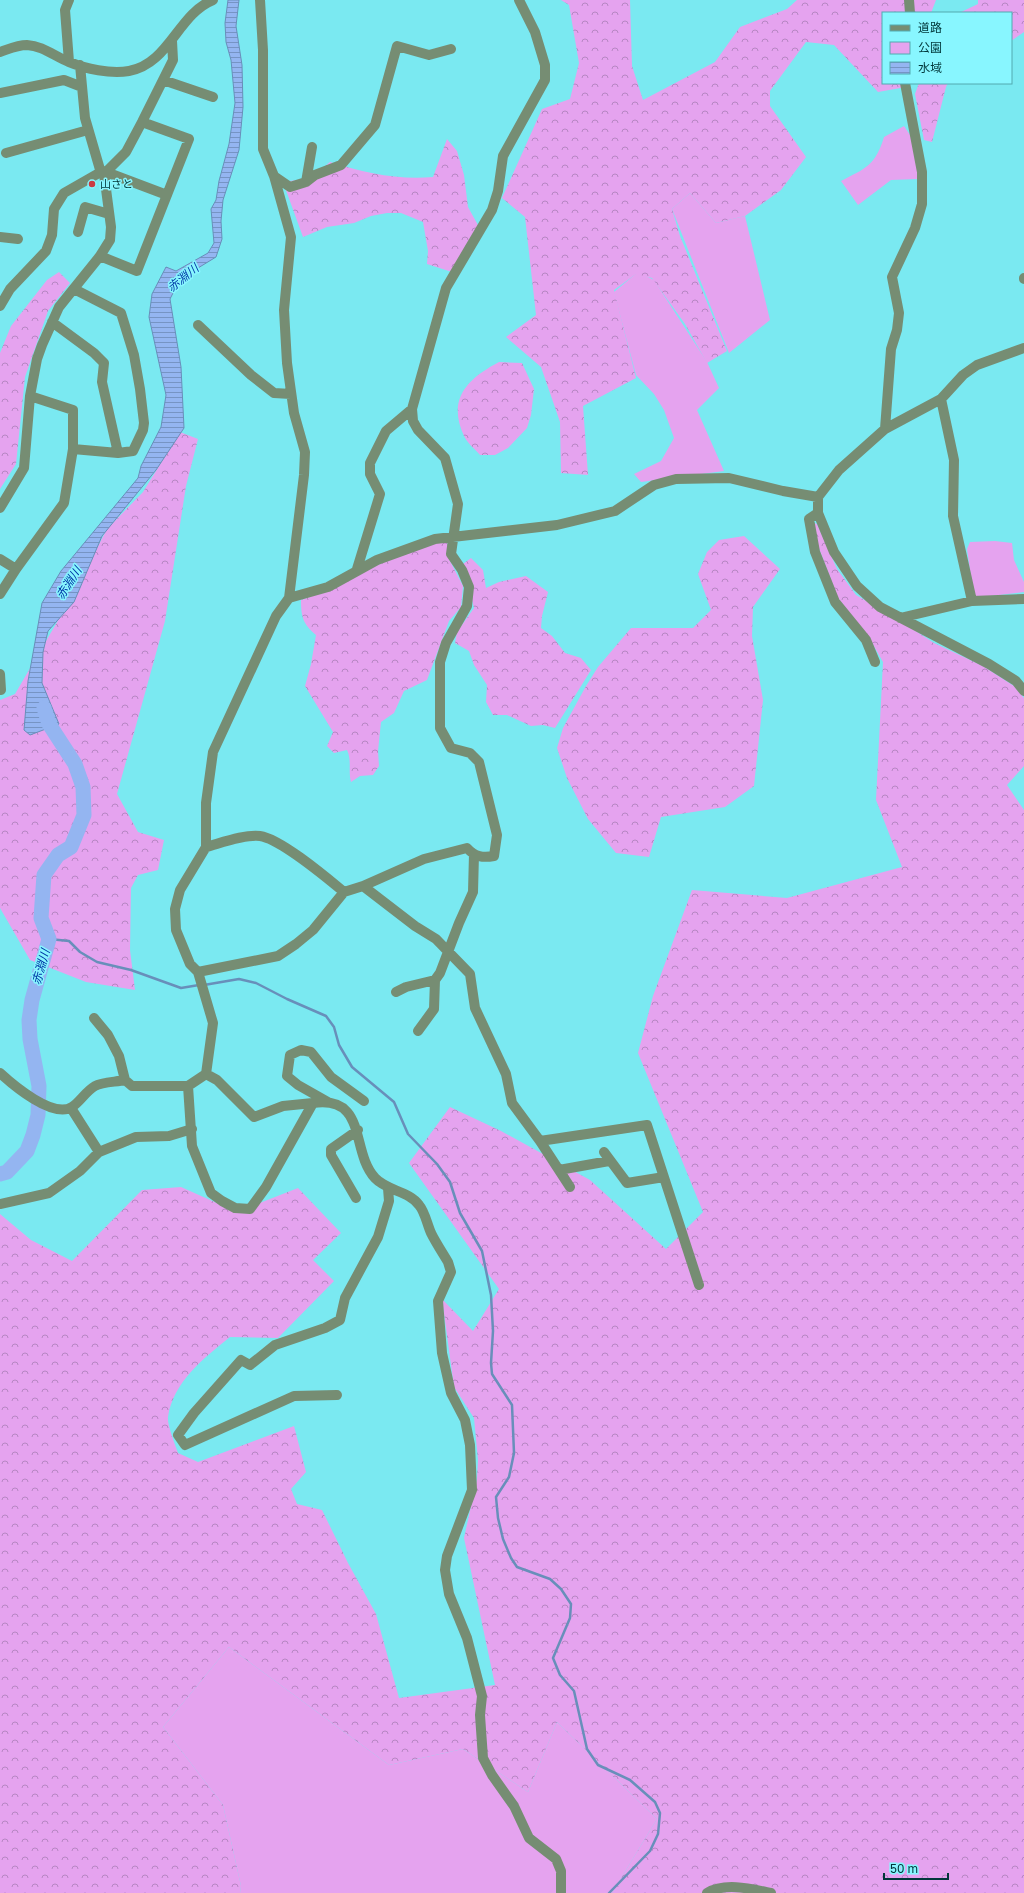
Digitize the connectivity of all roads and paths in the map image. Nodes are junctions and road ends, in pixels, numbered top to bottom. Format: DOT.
graph roads {
  1 [pos="69,0"];
  2 [pos="213,0"];
  3 [pos="260,0"];
  4 [pos="519,0"];
  5 [pos="909,0"];
  6 [pos="910,12"];
  7 [pos="172,41"];
  8 [pos="452,49"];
  9 [pos="0,52"];
  10 [pos="69,62"];
  11 [pos="80,65"];
  12 [pos="163,80"];
  13 [pos="905,84"];
  14 [pos="82,87"];
  15 [pos="0,94"];
  16 [pos="213,97"];
  17 [pos="142,122"];
  18 [pos="88,130"];
  19 [pos="312,147"];
  20 [pos="6,153"];
  21 [pos="104,173"];
  22 [pos="274,176"];
  23 [pos="306,182"];
  24 [pos="167,195"];
  25 [pos="109,214"];
  26 [pos="78,232"];
  27 [pos="0,237"];
  28 [pos="18,239"];
  29 [pos="100,256"];
  30 [pos="74,289"];
  31 [pos="0,306"];
  32 [pos="52,322"];
  33 [pos="198,325"];
  34 [pos="1024,348"];
  35 [pos="291,394"];
  36 [pos="30,396"];
  37 [pos="942,399"];
  38 [pos="412,409"];
  39 [pos="885,428"];
  40 [pos="73,449"];
  41 [pos="118,453"];
  42 [pos="818,497"];
  43 [pos="0,508"];
  44 [pos="818,513"];
  45 [pos="454,536"];
  46 [pos="0,559"];
  47 [pos="16,568"];
  48 [pos="358,569"];
  49 [pos="0,594"];
  50 [pos="289,598"];
  51 [pos="1024,599"];
  52 [pos="972,601"];
  53 [pos="900,618"];
  54 [pos="875,662"];
  55 [pos="0,674"];
  56 [pos="1,690"];
  57 [pos="1024,691"];
  58 [pos="206,848"];
  59 [pos="474,854"];
  60 [pos="363,886"];
  61 [pos="344,892"];
  62 [pos="448,952"];
  63 [pos="199,975"];
  64 [pos="435,980"];
  65 [pos="396,992"];
  66 [pos="94,1018"];
  67 [pos="418,1031"];
  68 [pos="0,1073"];
  69 [pos="206,1074"];
  70 [pos="125,1080"];
  71 [pos="188,1086"];
  72 [pos="364,1101"];
  73 [pos="328,1102"];
  74 [pos="313,1103"];
  75 [pos="71,1108"];
  76 [pos="192,1129"];
  77 [pos="358,1130"];
  78 [pos="540,1141"];
  79 [pos="99,1152"];
  80 [pos="559,1170"];
  81 [pos="664,1177"];
  82 [pos="570,1187"];
  83 [pos="388,1188"];
  84 [pos="356,1198"];
  85 [pos="0,1204"];
  86 [pos="699,1285"];
  87 [pos="337,1395"];
  88 [pos="561,1893"];
  89 [pos="708,1893"];
  90 [pos="771,1893"];
  1 -- 10 [label="street"];
  2 -- 7 [label="street"];
  3 -- 22 [label="street"];
  4 -- 38 [label="street"];
  5 -- 6 [label="street"];
  7 -- 11 [label="street"];
  7 -- 12 [label="street"];
  8 -- 23 [label="street"];
  9 -- 10 [label="street"];
  10 -- 11 [label="street"];
  11 -- 14 [label="street"];
  12 -- 16 [label="street"];
  12 -- 17 [label="street"];
  13 -- 39 [label="street"];
  14 -- 15 [label="street"];
  14 -- 18 [label="street"];
  17 -- 21 [label="street"];
  17 -- 24 [label="street"];
  18 -- 20 [label="street"];
  18 -- 21 [label="street"];
  19 -- 23 [label="street"];
  21 -- 24 [label="street"];
  21 -- 25 [label="street"];
  21 -- 31 [label="street"];
  22 -- 23 [label="street"];
  22 -- 35 [label="street"];
  24 -- 29 [label="street"];
  25 -- 26 [label="street"];
  25 -- 29 [label="street"];
  27 -- 28 [label="street"];
  29 -- 30 [label="street"];
  30 -- 32 [label="street"];
  30 -- 41 [label="street"];
  32 -- 36 [label="street"];
  32 -- 41 [label="street"];
  33 -- 35 [label="street"];
  34 -- 37 [label="street"];
  35 -- 50 [label="street"];
  36 -- 40 [label="street"];
  36 -- 43 [label="street"];
  37 -- 39 [label="street"];
  37 -- 52 [label="street"];
  38 -- 45 [label="street"];
  38 -- 48 [label="street"];
  39 -- 42 [label="street"];
  40 -- 41 [label="street"];
  40 -- 47 [label="street"];
  42 -- 44 [label="street"];
  42 -- 45 [label="street"];
  44 -- 53 [label="street"];
  44 -- 54 [label="street"];
  45 -- 48 [label="street"];
  45 -- 59 [label="street"];
  46 -- 47 [label="street"];
  47 -- 49 [label="street"];
  48 -- 50 [label="street"];
  50 -- 58 [label="street"];
  51 -- 52 [label="street"];
  52 -- 53 [label="street"];
  53 -- 57 [label="street"];
  55 -- 56 [label="street"];
  58 -- 61 [label="street"];
  58 -- 63 [label="street"];
  59 -- 60 [label="street"];
  59 -- 62 [label="street"];
  60 -- 61 [label="street"];
  60 -- 62 [label="street"];
  61 -- 63 [label="street"];
  62 -- 64 [label="street"];
  62 -- 78 [label="street"];
  63 -- 69 [label="street"];
  64 -- 65 [label="street"];
  64 -- 67 [label="street"];
  66 -- 70 [label="street"];
  68 -- 75 [label="street"];
  69 -- 71 [label="street"];
  69 -- 74 [label="street"];
  70 -- 71 [label="street"];
  70 -- 75 [label="street"];
  71 -- 76 [label="street"];
  72 -- 73 [label="street"];
  73 -- 74 [label="street"];
  73 -- 77 [label="street"];
  74 -- 76 [label="street"];
  75 -- 79 [label="street"];
  76 -- 79 [label="street"];
  77 -- 83 [label="street"];
  77 -- 84 [label="street"];
  78 -- 80 [label="street"];
  78 -- 81 [label="street"];
  79 -- 85 [label="street"];
  80 -- 81 [label="street"];
  80 -- 82 [label="street"];
  81 -- 86 [label="street"];
  83 -- 87 [label="street"];
  83 -- 88 [label="street"];
  89 -- 90 [label="street"];
}
